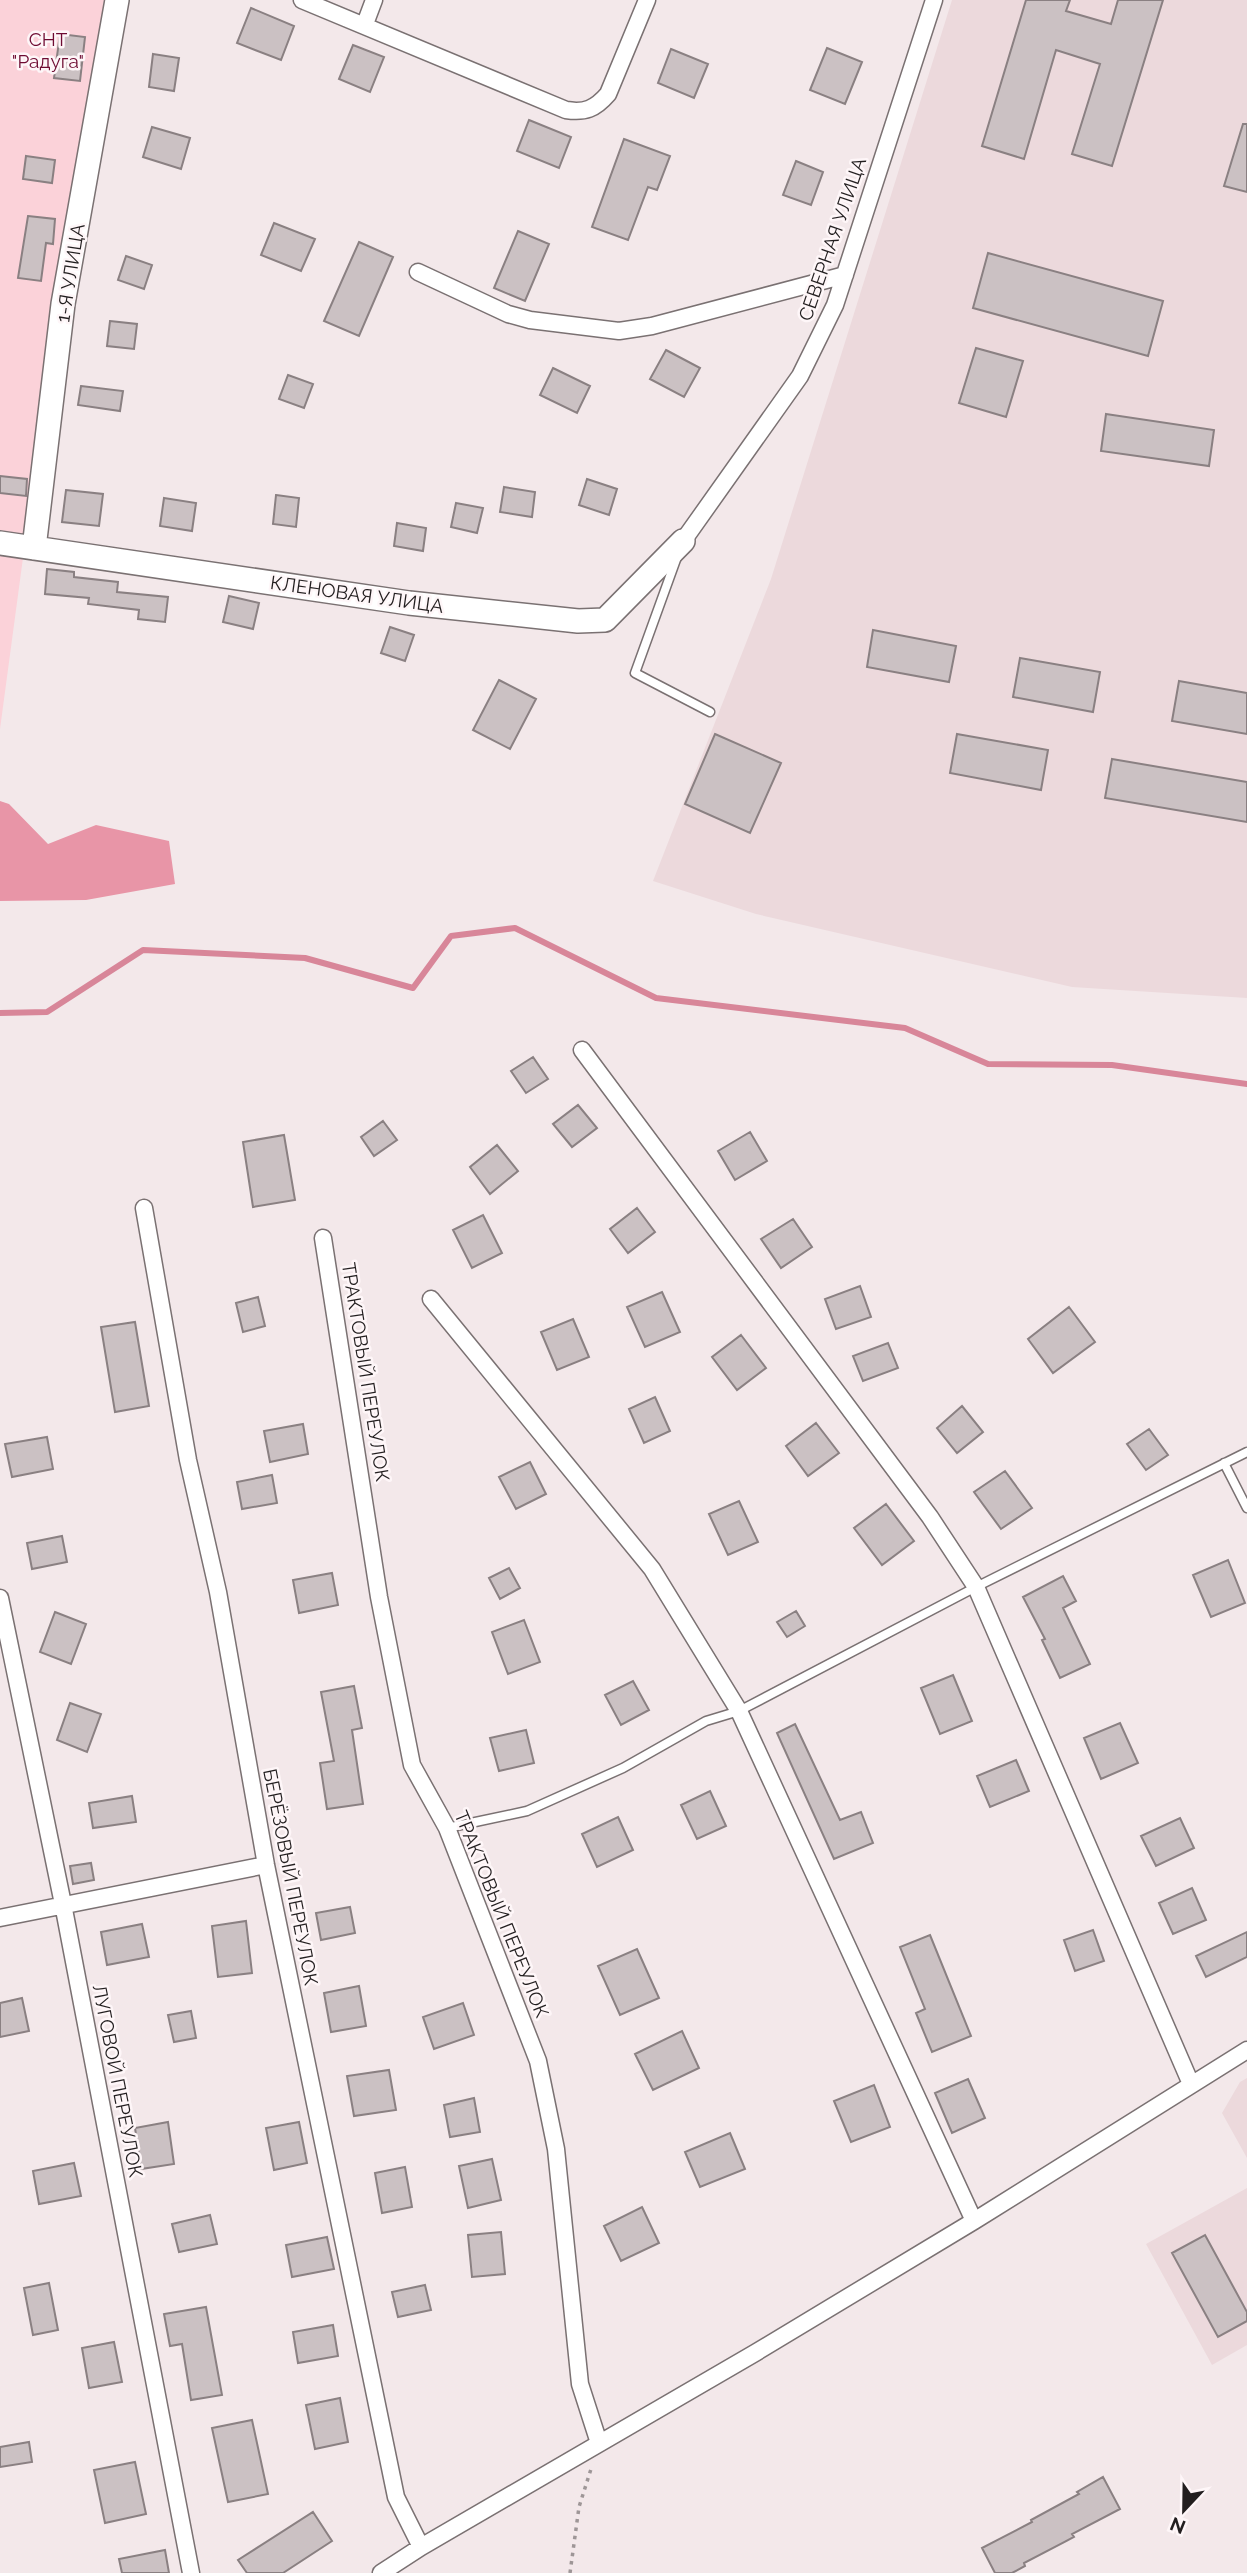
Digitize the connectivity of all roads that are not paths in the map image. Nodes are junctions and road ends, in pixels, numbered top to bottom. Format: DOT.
graph roads {
  1 [pos="117,0"];
  2 [pos="302,0"];
  3 [pos="374,0"];
  4 [pos="647,0"];
  5 [pos="934,0"];
  6 [pos="365,24"];
  7 [pos="418,272"];
  8 [pos="845,275"];
  9 [pos="683,541"];
  10 [pos="0,542"];
  11 [pos="34,548"];
  12 [pos="710,712"];
  13 [pos="582,1050"];
  14 [pos="144,1208"];
  15 [pos="323,1238"];
  16 [pos="430,1299"];
  17 [pos="1247,1452"];
  18 [pos="1224,1463"];
  19 [pos="1247,1508"];
  20 [pos="976,1587"];
  21 [pos="0,1598"];
  22 [pos="739,1712"];
  23 [pos="447,1828"];
  24 [pos="265,1865"];
  25 [pos="63,1904"];
  26 [pos="0,1917"];
  27 [pos="1247,2050"];
  28 [pos="1191,2084"];
  29 [pos="974,2221"];
  30 [pos="599,2443"];
  31 [pos="421,2547"];
  32 [pos="191,2573"];
  33 [pos="381,2573"];
  1 -- 11 [label="street, 1-Я УЛИЦА"];
  2 -- 6 [label="street"];
  3 -- 6 [label="street"];
  4 -- 6 [label="street"];
  5 -- 8 [label="street, СЕВЕРНАЯ УЛИЦА"];
  7 -- 8 [label="street"];
  8 -- 9 [label="street, СЕВЕРНАЯ УЛИЦА"];
  9 -- 11 [label="street, КЛЕНОВАЯ УЛИЦА"];
  9 -- 12 [label="lane"];
  10 -- 11 [label="street, КЛЕНОВАЯ УЛИЦА"];
  13 -- 20 [label="street"];
  14 -- 24 [label="street, БЕРЁЗОВЫЙ ПЕРЕУЛОК"];
  15 -- 23 [label="street, ТРАКТОВЫЙ ПЕРЕУЛОК"];
  16 -- 22 [label="street"];
  17 -- 18 [label="lane"];
  18 -- 19 [label="lane"];
  18 -- 20 [label="lane"];
  20 -- 22 [label="lane"];
  20 -- 28 [label="street"];
  21 -- 25 [label="street, ЛУГОВОЙ ПЕРЕУЛОК"];
  22 -- 23 [label="lane"];
  22 -- 29 [label="street"];
  23 -- 30 [label="street, ТРАКТОВЫЙ ПЕРЕУЛОК"];
  24 -- 25 [label="street"];
  24 -- 31 [label="street, БЕРЁЗОВЫЙ ПЕРЕУЛОК"];
  25 -- 26 [label="street"];
  25 -- 32 [label="street, ЛУГОВОЙ ПЕРЕУЛОК"];
  27 -- 28 [label="street"];
  28 -- 29 [label="street"];
  29 -- 30 [label="street"];
  30 -- 31 [label="street"];
  31 -- 33 [label="street"];
}
